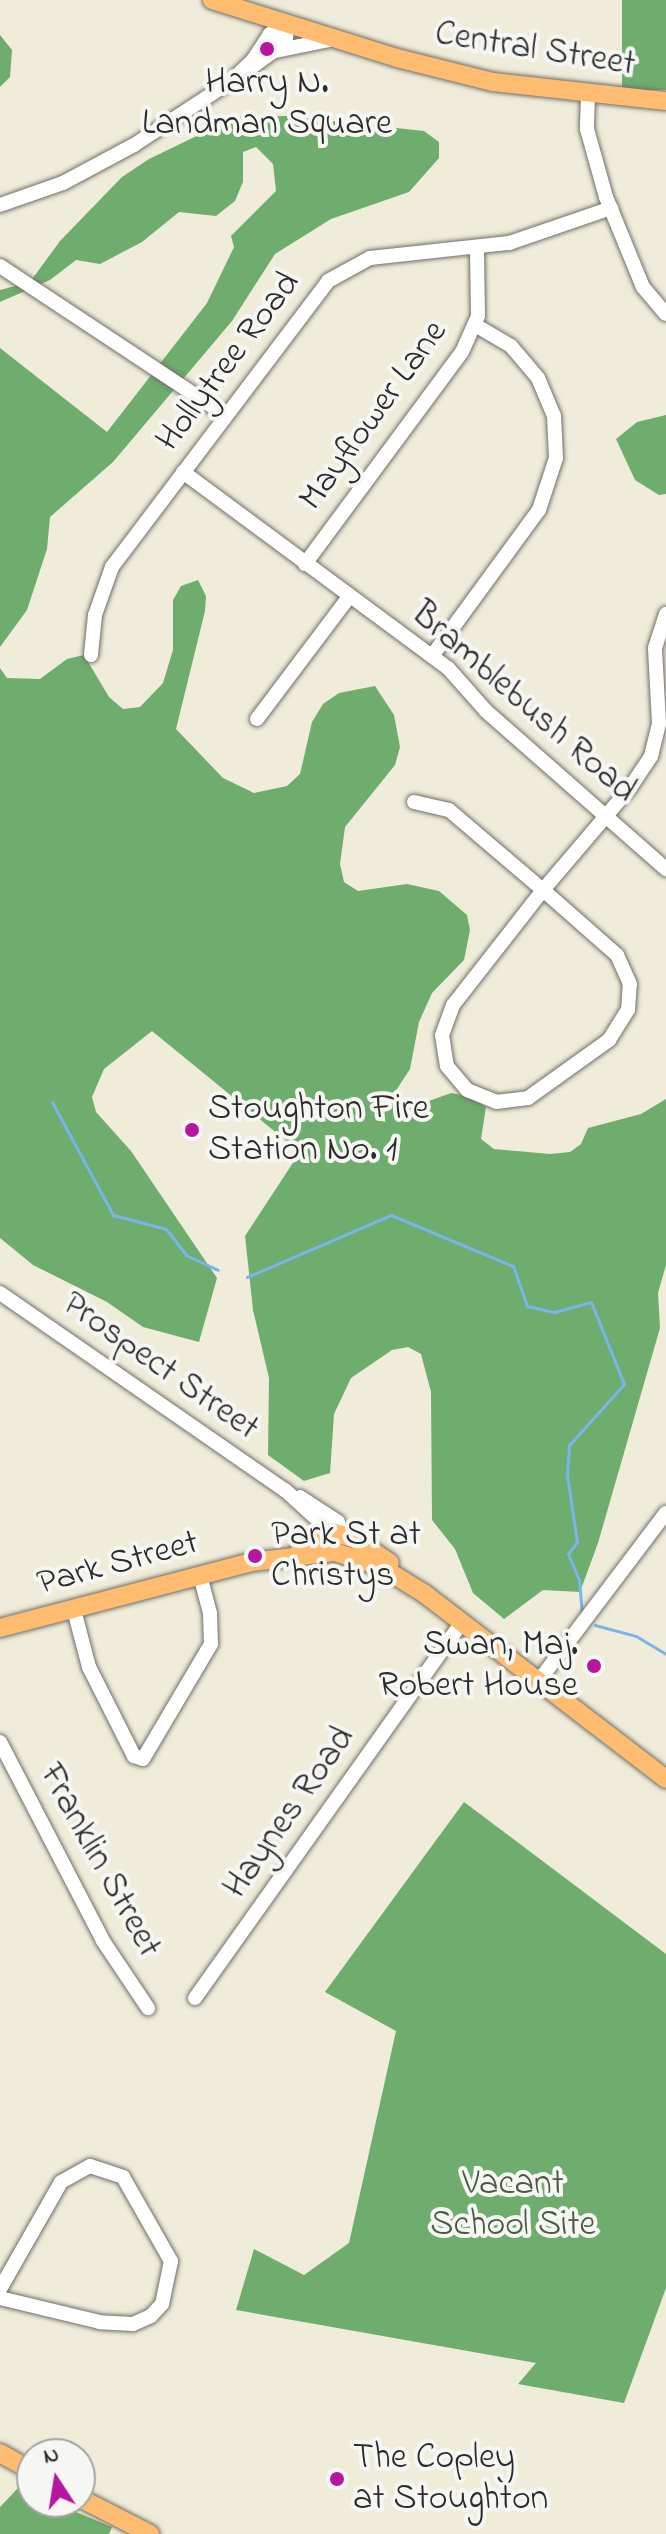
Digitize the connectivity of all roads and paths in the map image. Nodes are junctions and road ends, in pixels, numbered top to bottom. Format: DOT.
graph roads {
  1 [pos="212,0"];
  2 [pos="288,24"];
  3 [pos="337,39"];
  4 [pos="271,53"];
  5 [pos="232,80"];
  6 [pos="588,96"];
  7 [pos="666,101"];
  8 [pos="0,205"];
  9 [pos="611,208"];
  10 [pos="477,250"];
  11 [pos="0,266"];
  12 [pos="666,314"];
  13 [pos="475,325"];
  14 [pos="225,415"];
  15 [pos="183,472"];
  16 [pos="305,564"];
  17 [pos="349,597"];
  18 [pos="666,614"];
  19 [pos="91,655"];
  20 [pos="432,656"];
  21 [pos="257,719"];
  22 [pos="414,802"];
  23 [pos="606,816"];
  24 [pos="666,869"];
  25 [pos="543,890"];
  26 [pos="2,1300"];
  27 [pos="285,1490"];
  28 [pos="666,1513"];
  29 [pos="327,1540"];
  30 [pos="252,1562"];
  31 [pos="200,1576"];
  32 [pos="74,1610"];
  33 [pos="461,1624"];
  34 [pos="0,1628"];
  35 [pos="538,1682"];
  36 [pos="0,1742"];
  37 [pos="663,1770"];
  38 [pos="195,1998"];
  39 [pos="148,2008"];
  40 [pos="0,2289"];
  41 [pos="0,2298"];
  42 [pos="96,2506"];
  43 [pos="150,2534"];
  1 -- 2 [label="main road, Central Street"];
  2 -- 3 [label="main road, Central Street"];
  2 -- 4 [label="street"];
  2 -- 5 [label="street"];
  3 -- 4 [label="street"];
  3 -- 6 [label="main road, Central Street"];
  4 -- 5 [label="street"];
  5 -- 8 [label="street"];
  6 -- 7 [label="main road, Central Street"];
  6 -- 9 [label="street"];
  9 -- 10 [label="street, Hollytree Road"];
  9 -- 12 [label="street"];
  10 -- 13 [label="street, Mayflower Lane"];
  10 -- 14 [label="street, Hollytree Road"];
  11 -- 14 [label="street"];
  13 -- 16 [label="street, Mayflower Lane"];
  13 -- 20 [label="street"];
  14 -- 15 [label="street, Hollytree Road"];
  15 -- 16 [label="street, Bramblebush Road"];
  15 -- 19 [label="street, Hollytree Road"];
  16 -- 17 [label="street, Bramblebush Road"];
  17 -- 20 [label="street, Bramblebush Road"];
  17 -- 21 [label="street"];
  18 -- 23 [label="street"];
  20 -- 23 [label="street, Bramblebush Road"];
  22 -- 25 [label="street"];
  23 -- 24 [label="street, Bramblebush Road"];
  23 -- 25 [label="street"];
  25 -- 25 [label="street"];
  26 -- 27 [label="street, Prospect Street"];
  27 -- 29 [label="street, Prospect Street"];
  27 -- 29 [label="street, Prospect Street"];
  28 -- 35 [label="street"];
  29 -- 30 [label="main road, Park Street"];
  29 -- 30 [label="main road, Park Street"];
  29 -- 33 [label="main road"];
  30 -- 31 [label="main road, Park Street"];
  31 -- 32 [label="main road, Park Street"];
  31 -- 32 [label="street"];
  32 -- 34 [label="main road, Park Street"];
  33 -- 35 [label="main road"];
  33 -- 38 [label="street, Haynes Road"];
  35 -- 37 [label="main road"];
  36 -- 39 [label="street, Franklin Street"];
  40 -- 41 [label="street"];
  42 -- 43 [label="main road"];
}
